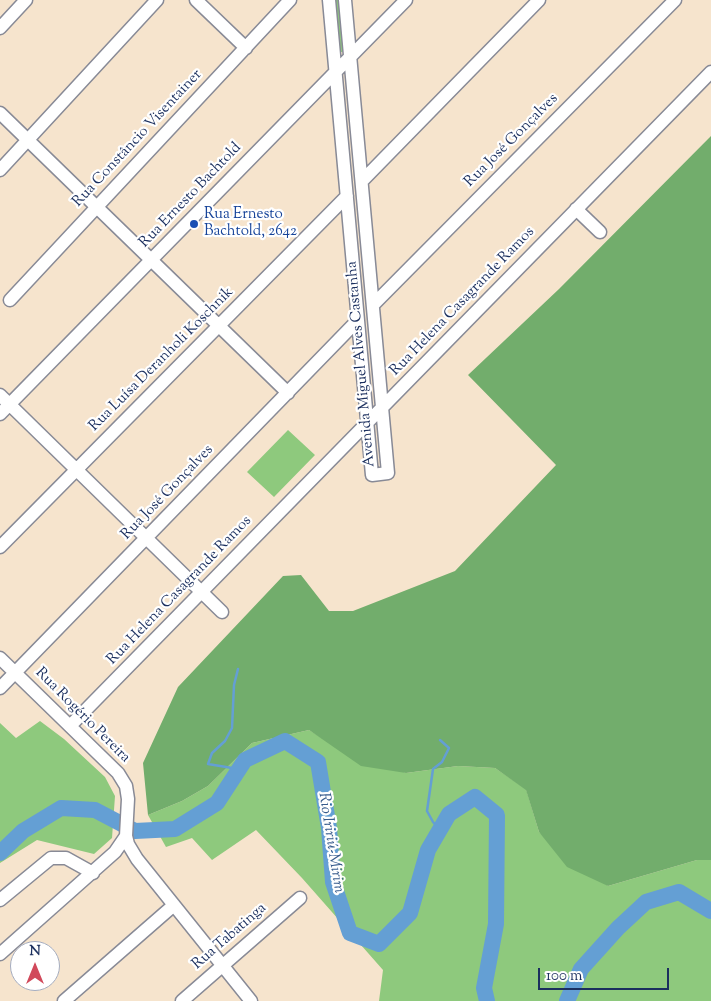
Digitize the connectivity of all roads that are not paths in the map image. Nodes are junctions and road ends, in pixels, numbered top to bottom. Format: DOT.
graph roads {
  1 [pos="26,0"];
  2 [pos="156,0"];
  3 [pos="196,0"];
  4 [pos="290,0"];
  5 [pos="329,0"];
  6 [pos="345,0"];
  7 [pos="406,0"];
  8 [pos="539,0"];
  9 [pos="675,0"];
  10 [pos="0,28"];
  11 [pos="246,48"];
  12 [pos="350,57"];
  13 [pos="336,72"];
  14 [pos="711,72"];
  15 [pos="0,112"];
  16 [pos="28,140"];
  17 [pos="0,170"];
  18 [pos="362,181"];
  19 [pos="347,196"];
  20 [pos="97,207"];
  21 [pos="576,209"];
  22 [pos="600,232"];
  23 [pos="151,260"];
  24 [pos="10,300"];
  25 [pos="373,305"];
  26 [pos="358,320"];
  27 [pos="219,325"];
  28 [pos="288,393"];
  29 [pos="5,400"];
  30 [pos="383,407"];
  31 [pos="0,414"];
  32 [pos="367,423"];
  33 [pos="76,470"];
  34 [pos="146,538"];
  35 [pos="0,548"];
  36 [pos="202,592"];
  37 [pos="222,612"];
  38 [pos="0,658"];
  39 [pos="15,672"];
  40 [pos="0,688"];
  41 [pos="70,726"];
  42 [pos="126,835"];
  43 [pos="136,858"];
  44 [pos="108,861"];
  45 [pos="93,873"];
  46 [pos="300,898"];
  47 [pos="0,900"];
  48 [pos="174,905"];
  49 [pos="0,954"];
  50 [pos="223,965"];
  51 [pos="64,1001"];
  52 [pos="182,1001"];
  53 [pos="251,1001"];
  1 -- 10 [label="street"];
  2 -- 16 [label="street"];
  3 -- 11 [label="street"];
  4 -- 11 [label="street, Rua Constâncio Visentainer"];
  5 -- 13 [label="street, Avenida Miguel Alves Castanha"];
  6 -- 12 [label="street, Avenida Miguel Alves Castanha"];
  7 -- 12 [label="street, Rua Ernesto Bachtold"];
  8 -- 18 [label="street"];
  9 -- 25 [label="street, Rua José Gonçalves"];
  11 -- 20 [label="street, Rua Constâncio Visentainer"];
  12 -- 13 [label="street, Rua Ernesto Bachtold"];
  12 -- 18 [label="street, Avenida Miguel Alves Castanha"];
  13 -- 19 [label="street, Avenida Miguel Alves Castanha"];
  13 -- 23 [label="street, Rua Ernesto Bachtold"];
  14 -- 21 [label="street, Rua Helena Casagrande Ramos"];
  15 -- 16 [label="street"];
  16 -- 17 [label="street"];
  16 -- 20 [label="street"];
  18 -- 25 [label="street, Avenida Miguel Alves Castanha"];
  19 -- 26 [label="street, Avenida Miguel Alves Castanha"];
  19 -- 27 [label="street, Rua Luísa Deranholi Koschnik"];
  20 -- 23 [label="street"];
  20 -- 24 [label="street, Rua Constâncio Visentainer"];
  21 -- 22 [label="street"];
  21 -- 30 [label="street, Rua Helena Casagrande Ramos"];
  23 -- 27 [label="street"];
  23 -- 29 [label="street, Rua Ernesto Bachtold"];
  25 -- 30 [label="street, Avenida Miguel Alves Castanha"];
  26 -- 28 [label="street, Rua José Gonçalves"];
  26 -- 32 [label="street, Avenida Miguel Alves Castanha"];
  27 -- 28 [label="street"];
  27 -- 33 [label="street, Rua Luísa Deranholi Koschnik"];
  28 -- 34 [label="street, Rua José Gonçalves"];
  29 -- 31 [label="street, Rua Ernesto Bachtold"];
  29 -- 33 [label="street"];
  30 -- 32 [label="street, Rua Helena Casagrande Ramos"];
  30 -- 32 [label="street, Avenida Miguel Alves Castanha"];
  32 -- 36 [label="street, Rua Helena Casagrande Ramos"];
  33 -- 34 [label="street"];
  33 -- 35 [label="street, Rua Luísa Deranholi Koschnik"];
  34 -- 36 [label="street"];
  34 -- 39 [label="street, Rua José Gonçalves"];
  36 -- 37 [label="street"];
  36 -- 41 [label="street, Rua Helena Casagrande Ramos"];
  38 -- 39 [label="street, Rua Rogério Pereira"];
  39 -- 40 [label="street, Rua José Gonçalves"];
  39 -- 41 [label="street, Rua Rogério Pereira"];
  41 -- 42 [label="street, Rua Rogério Pereira"];
  42 -- 43 [label="street"];
  42 -- 44 [label="street"];
  43 -- 44 [label="street"];
  43 -- 48 [label="street"];
  44 -- 45 [label="street"];
  45 -- 47 [label="street"];
  45 -- 49 [label="street"];
  46 -- 50 [label="street, Rua Tabatinga"];
  48 -- 50 [label="street"];
  48 -- 51 [label="street"];
  50 -- 52 [label="street, Rua Tabatinga"];
  50 -- 53 [label="street"];
}
